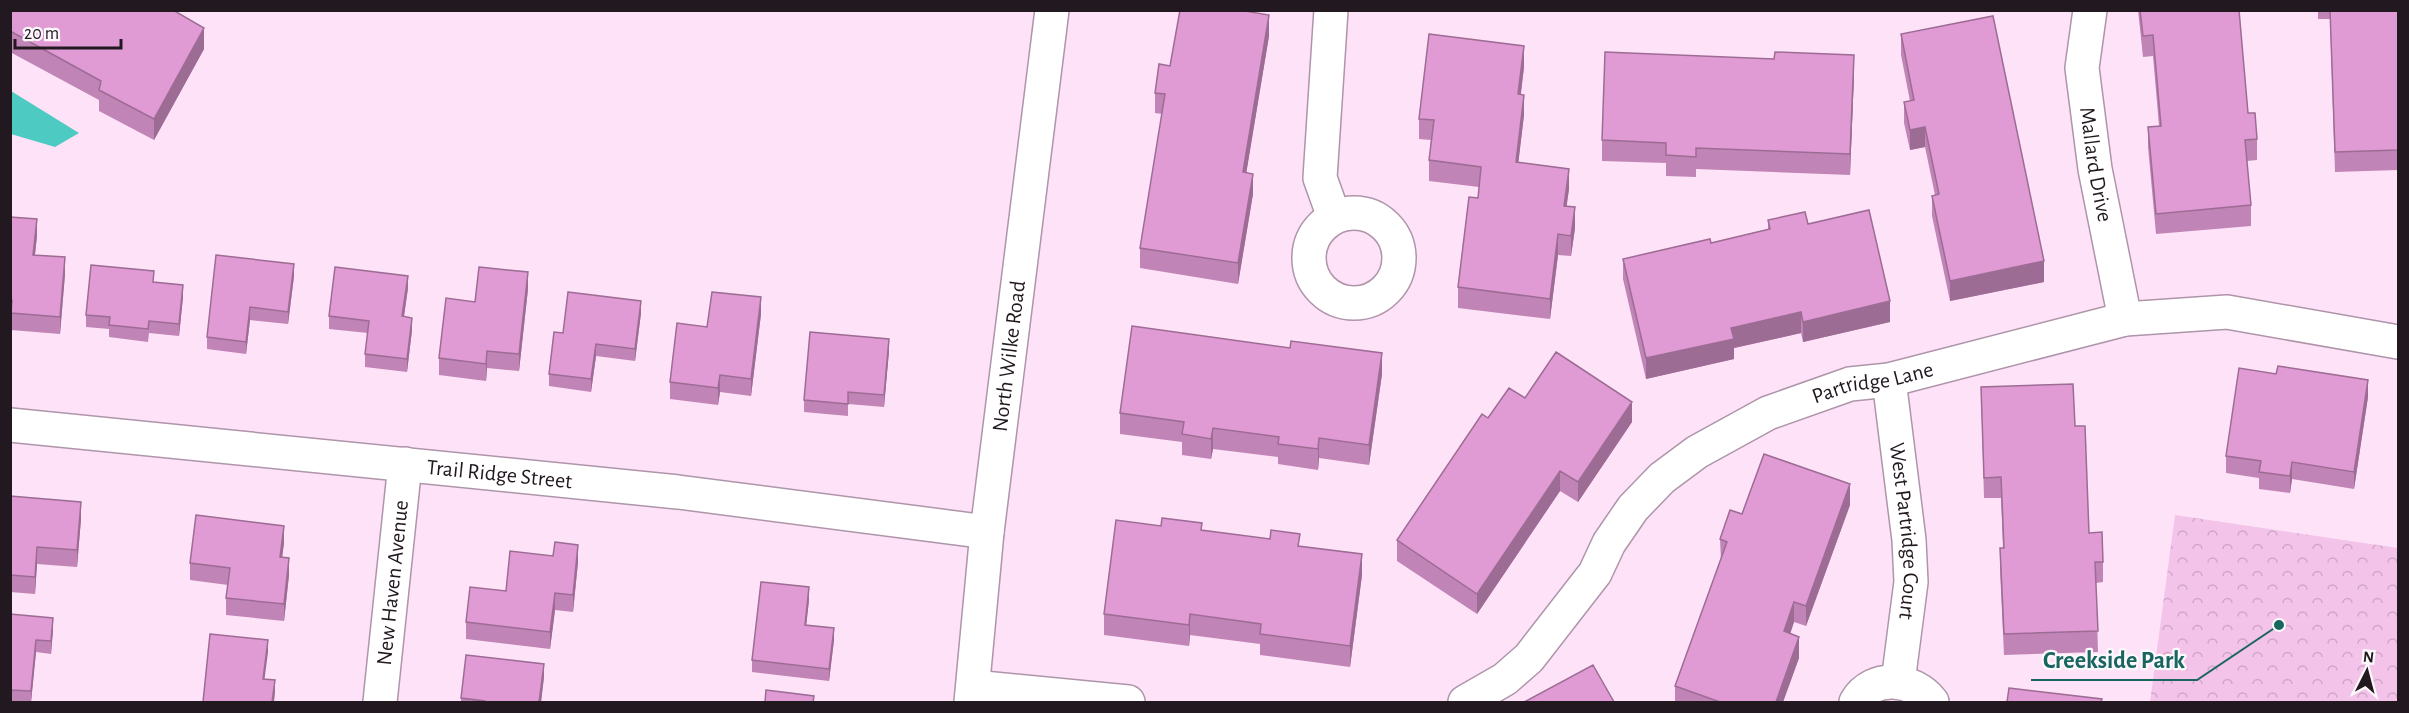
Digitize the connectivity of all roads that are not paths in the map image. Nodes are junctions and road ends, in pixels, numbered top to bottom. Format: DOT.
graph roads {
  1 [pos="1052,10"];
  2 [pos="1331,10"];
  3 [pos="2090,10"];
  4 [pos="1334,217"];
  5 [pos="2125,319"];
  6 [pos="2398,342"];
  7 [pos="1889,380"];
  8 [pos="10,425"];
  9 [pos="405,464"];
  10 [pos="987,532"];
  11 [pos="1898,682"];
  12 [pos="972,695"];
  13 [pos="380,702"];
  14 [pos="1128,702"];
  15 [pos="1465,702"];
  16 [pos="1856,702"];
  17 [pos="1932,702"];
  1 -- 10 [label="street, North Wilke Road"];
  2 -- 4 [label="street"];
  3 -- 5 [label="street, Mallard Drive"];
  5 -- 6 [label="street, Partridge Lane"];
  5 -- 7 [label="street, Partridge Lane"];
  7 -- 11 [label="street, West Partridge Court"];
  7 -- 15 [label="street, Partridge Lane"];
  8 -- 9 [label="street, Trail Ridge Street"];
  9 -- 10 [label="street, Trail Ridge Street"];
  9 -- 13 [label="street, New Haven Avenue"];
  10 -- 12 [label="street, North Wilke Road"];
  11 -- 16 [label="street"];
  11 -- 17 [label="street"];
  12 -- 14 [label="street"];
}
